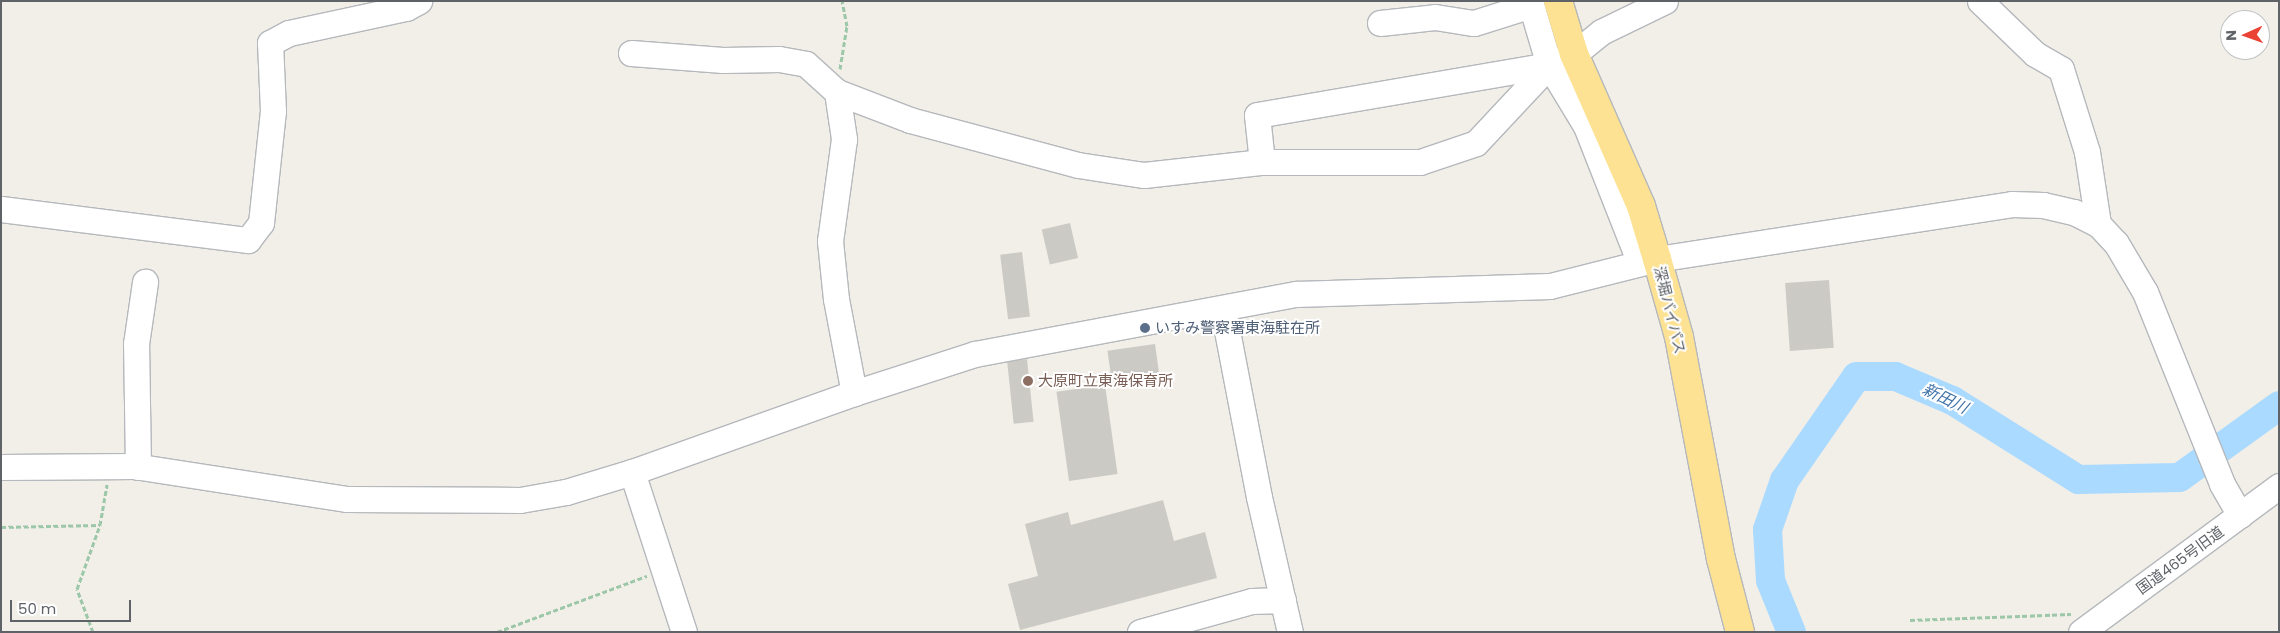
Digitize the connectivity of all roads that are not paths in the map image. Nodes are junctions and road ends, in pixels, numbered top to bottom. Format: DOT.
graph roads {
  1 [pos="418,1"];
  2 [pos="1558,1"];
  3 [pos="1665,1"];
  4 [pos="1980,1"];
  5 [pos="1531,3"];
  6 [pos="1380,23"];
  7 [pos="631,52"];
  8 [pos="1574,54"];
  9 [pos="1549,65"];
  10 [pos="837,92"];
  11 [pos="1262,162"];
  12 [pos="1,209"];
  13 [pos="2098,224"];
  14 [pos="1649,261"];
  15 [pos="145,282"];
  16 [pos="1223,310"];
  17 [pos="854,393"];
  18 [pos="1,467"];
  19 [pos="138,467"];
  20 [pos="632,472"];
  21 [pos="2279,486"];
  22 [pos="2240,515"];
  23 [pos="1283,600"];
  24 [pos="2088,626"];
  25 [pos="684,632"];
  26 [pos="1140,632"];
  27 [pos="1290,632"];
  28 [pos="1740,632"];
  1 -- 12 [label="street"];
  2 -- 8 [label="highway, 深堀バイパス"];
  3 -- 8 [label="street"];
  4 -- 13 [label="street"];
  5 -- 6 [label="street"];
  5 -- 9 [label="street"];
  7 -- 10 [label="street"];
  8 -- 9 [label="street"];
  8 -- 14 [label="highway, 深堀バイパス"];
  9 -- 11 [label="street"];
  9 -- 11 [label="street"];
  9 -- 14 [label="street"];
  10 -- 11 [label="street"];
  10 -- 17 [label="street"];
  13 -- 14 [label="street"];
  13 -- 22 [label="street"];
  14 -- 16 [label="street"];
  14 -- 28 [label="highway, 深堀バイパス"];
  15 -- 19 [label="street"];
  16 -- 17 [label="street"];
  16 -- 23 [label="street"];
  17 -- 20 [label="street"];
  18 -- 19 [label="street"];
  19 -- 20 [label="street"];
  20 -- 25 [label="street"];
  21 -- 22 [label="street, 国道465号旧道"];
  22 -- 24 [label="street, 国道465号旧道"];
  23 -- 26 [label="street"];
  23 -- 27 [label="street"];
}
